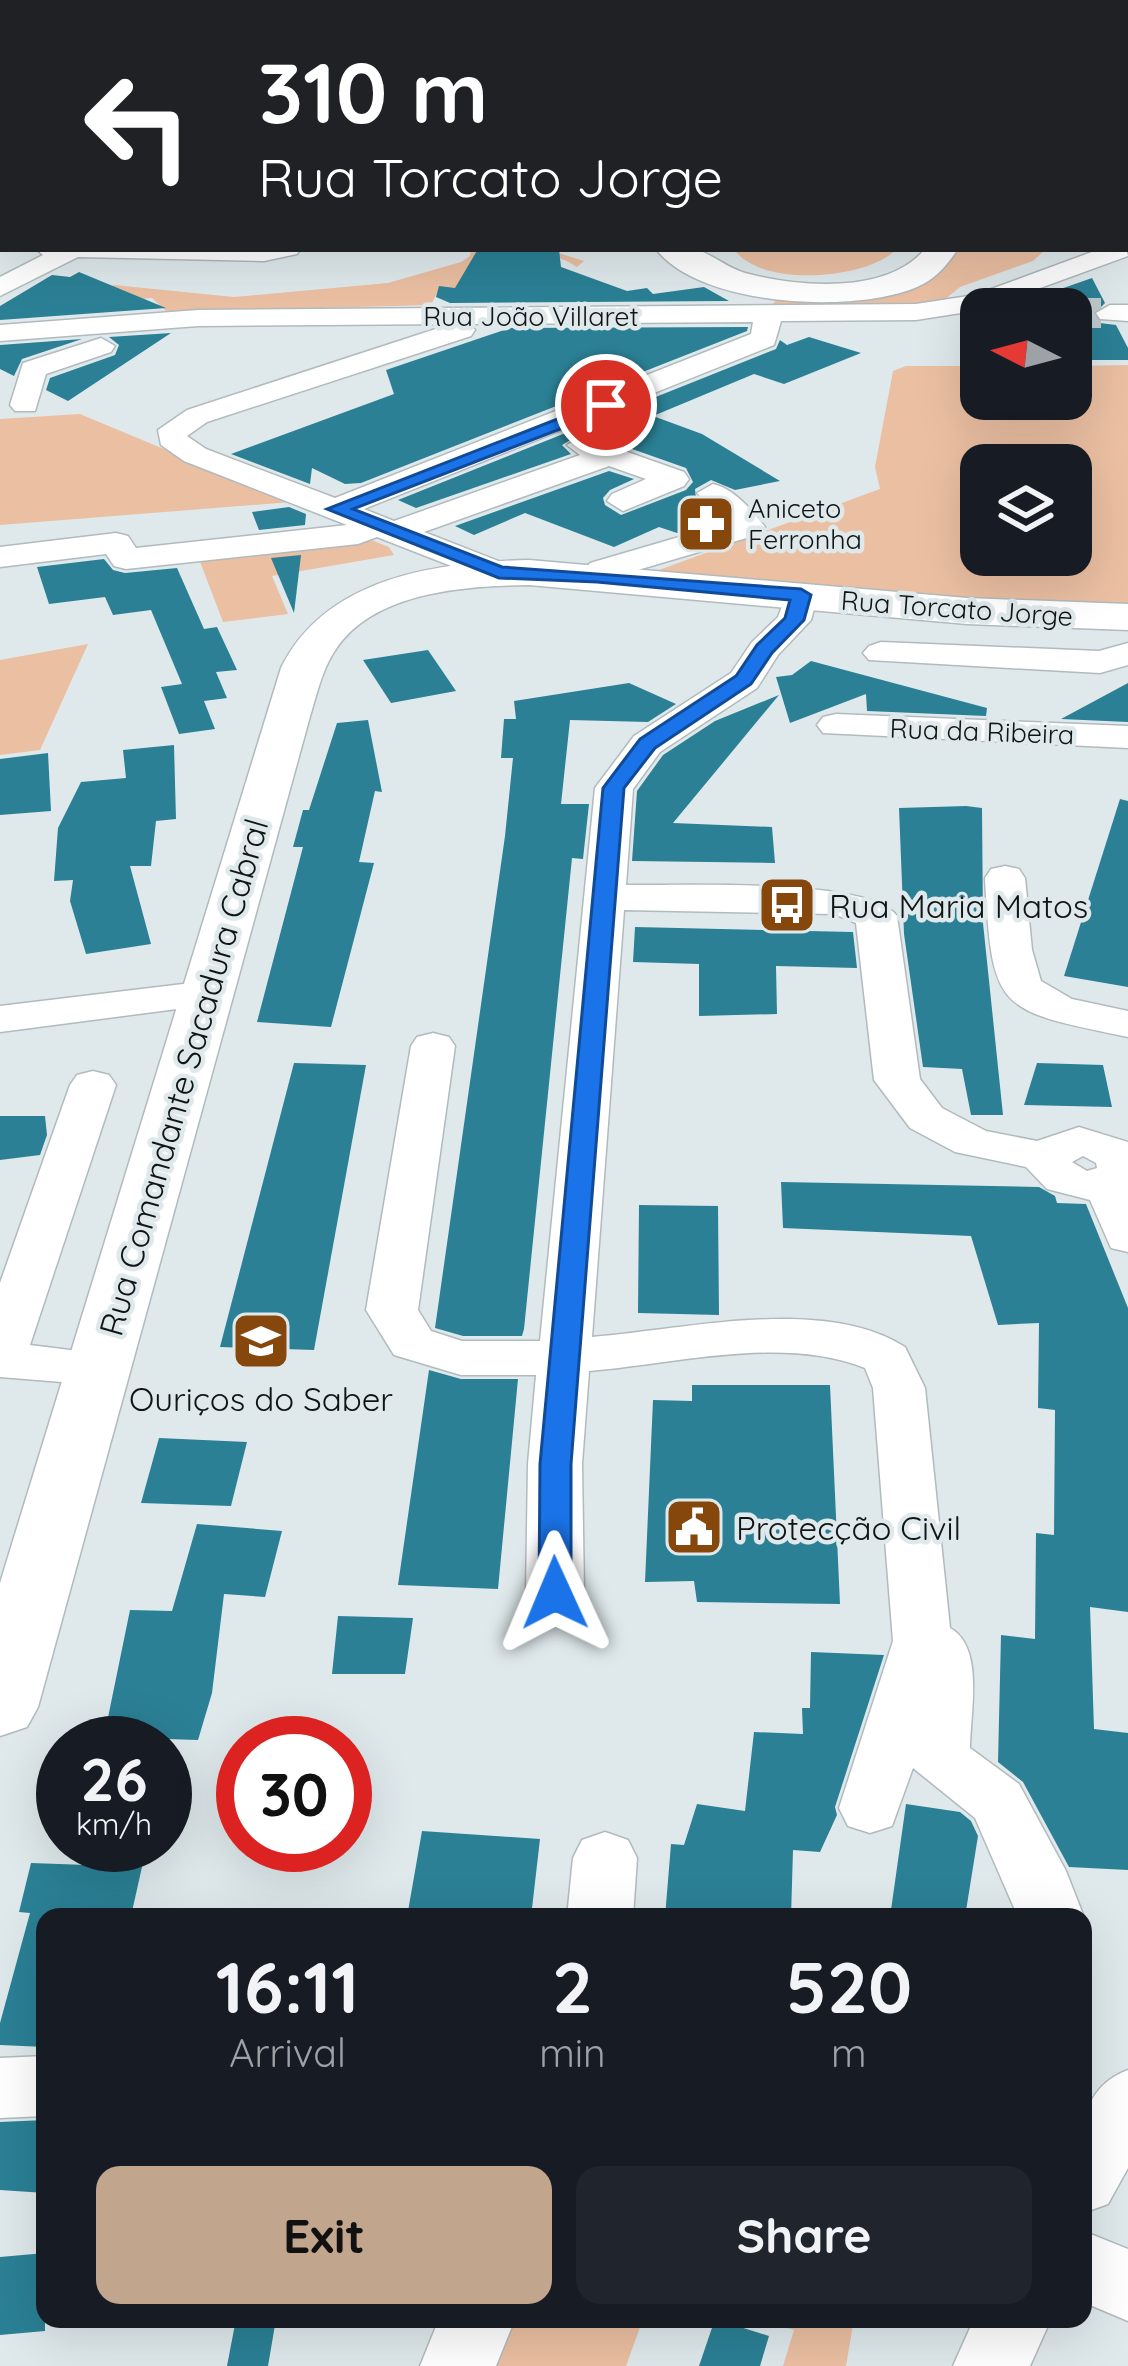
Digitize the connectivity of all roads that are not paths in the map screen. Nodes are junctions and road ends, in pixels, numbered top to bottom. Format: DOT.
graph roads {
  1 [pos="57,252"];
  2 [pos="162,252"];
  3 [pos="270,252"];
  4 [pos="678,252"];
  5 [pos="721,252"];
  6 [pos="918,252"];
  7 [pos="940,252"];
  8 [pos="1087,252"];
  9 [pos="1115,252"];
  10 [pos="1056,273"];
  11 [pos="0,287"];
  12 [pos="1029,288"];
  13 [pos="960,309"];
  14 [pos="901,313"];
  15 [pos="768,315"];
  16 [pos="499,316"];
  17 [pos="367,317"];
  18 [pos="198,318"];
  19 [pos="960,325"];
  20 [pos="0,334"];
  21 [pos="373,361"];
  22 [pos="25,405"];
  23 [pos="543,430"];
  24 [pos="609,455"];
  25 [pos="712,493"];
  26 [pos="623,502"];
  27 [pos="336,509"];
  28 [pos="385,528"];
  29 [pos="0,557"];
  30 [pos="428,566"];
  31 [pos="499,573"];
  32 [pos="597,576"];
  33 [pos="782,593"];
  34 [pos="1128,617"];
  35 [pos="881,653"];
  36 [pos="1128,654"];
  37 [pos="836,725"];
  38 [pos="1128,737"];
  39 [pos="1004,878"];
  40 [pos="603,897"];
  41 [pos="208,994"];
  42 [pos="0,1019"];
  43 [pos="1128,1024"];
  44 [pos="434,1046"];
  45 [pos="93,1085"];
  46 [pos="1119,1165"];
  47 [pos="1128,1237"];
  48 [pos="564,1357"];
  49 [pos="0,1358"];
  50 [pos="98,1368"];
  51 [pos="555,1593"];
  52 [pos="922,1642"];
  53 [pos="0,1707"];
  54 [pos="869,1808"];
  55 [pos="1048,1908"];
  56 [pos="36,2086"];
  57 [pos="0,2088"];
  58 [pos="1128,2101"];
  59 [pos="1092,2165"];
  60 [pos="1092,2269"];
  61 [pos="1128,2286"];
  62 [pos="473,2328"];
  63 [pos="1009,2328"];
  64 [pos="458,2366"];
  65 [pos="991,2366"];
  1 -- 11 [label="street"];
  2 -- 3 [label="street"];
  4 -- 7 [label="main road"];
  5 -- 6 [label="main road"];
  8 -- 10 [label="street"];
  9 -- 10 [label="street"];
  10 -- 12 [label="street"];
  13 -- 14 [label="street"];
  14 -- 15 [label="street, Rua João Villaret"];
  14 -- 19 [label="street"];
  15 -- 16 [label="street, Rua João Villaret"];
  15 -- 23 [label="street"];
  16 -- 17 [label="street, Rua João Villaret"];
  16 -- 21 [label="street"];
  17 -- 18 [label="street, Rua João Villaret"];
  17 -- 21 [label="street"];
  18 -- 20 [label="street, Rua João Villaret"];
  18 -- 22 [label="street"];
  21 -- 27 [label="street"];
  23 -- 24 [label="street"];
  23 -- 27 [label="street"];
  24 -- 26 [label="street"];
  24 -- 28 [label="street"];
  25 -- 32 [label="street"];
  27 -- 28 [label="street"];
  28 -- 29 [label="street"];
  28 -- 30 [label="street"];
  30 -- 31 [label="main road, Rua Comandante Sacadura Cabral"];
  30 -- 41 [label="main road, Rua Comandante Sacadura Cabral"];
  31 -- 32 [label="main road, Rua Torcato Jorge"];
  32 -- 33 [label="main road, Rua Torcato Jorge"];
  33 -- 34 [label="main road, Rua Torcato Jorge"];
  33 -- 40 [label="street"];
  35 -- 36 [label="street"];
  37 -- 38 [label="street, Rua da Ribeira"];
  39 -- 43 [label="street"];
  40 -- 46 [label="street"];
  40 -- 48 [label="street"];
  41 -- 42 [label="street"];
  41 -- 50 [label="main road, Rua Comandante Sacadura Cabral"];
  44 -- 48 [label="street"];
  45 -- 49 [label="street"];
  46 -- 47 [label="street"];
  48 -- 51 [label="street"];
  48 -- 52 [label="street"];
  49 -- 50 [label="street"];
  50 -- 53 [label="main road, Rua Comandante Sacadura Cabral"];
  52 -- 54 [label="street"];
  52 -- 55 [label="street"];
  56 -- 57 [label="street"];
  58 -- 59 [label="street"];
  60 -- 61 [label="street"];
  62 -- 64 [label="street"];
  63 -- 65 [label="street"];
}
